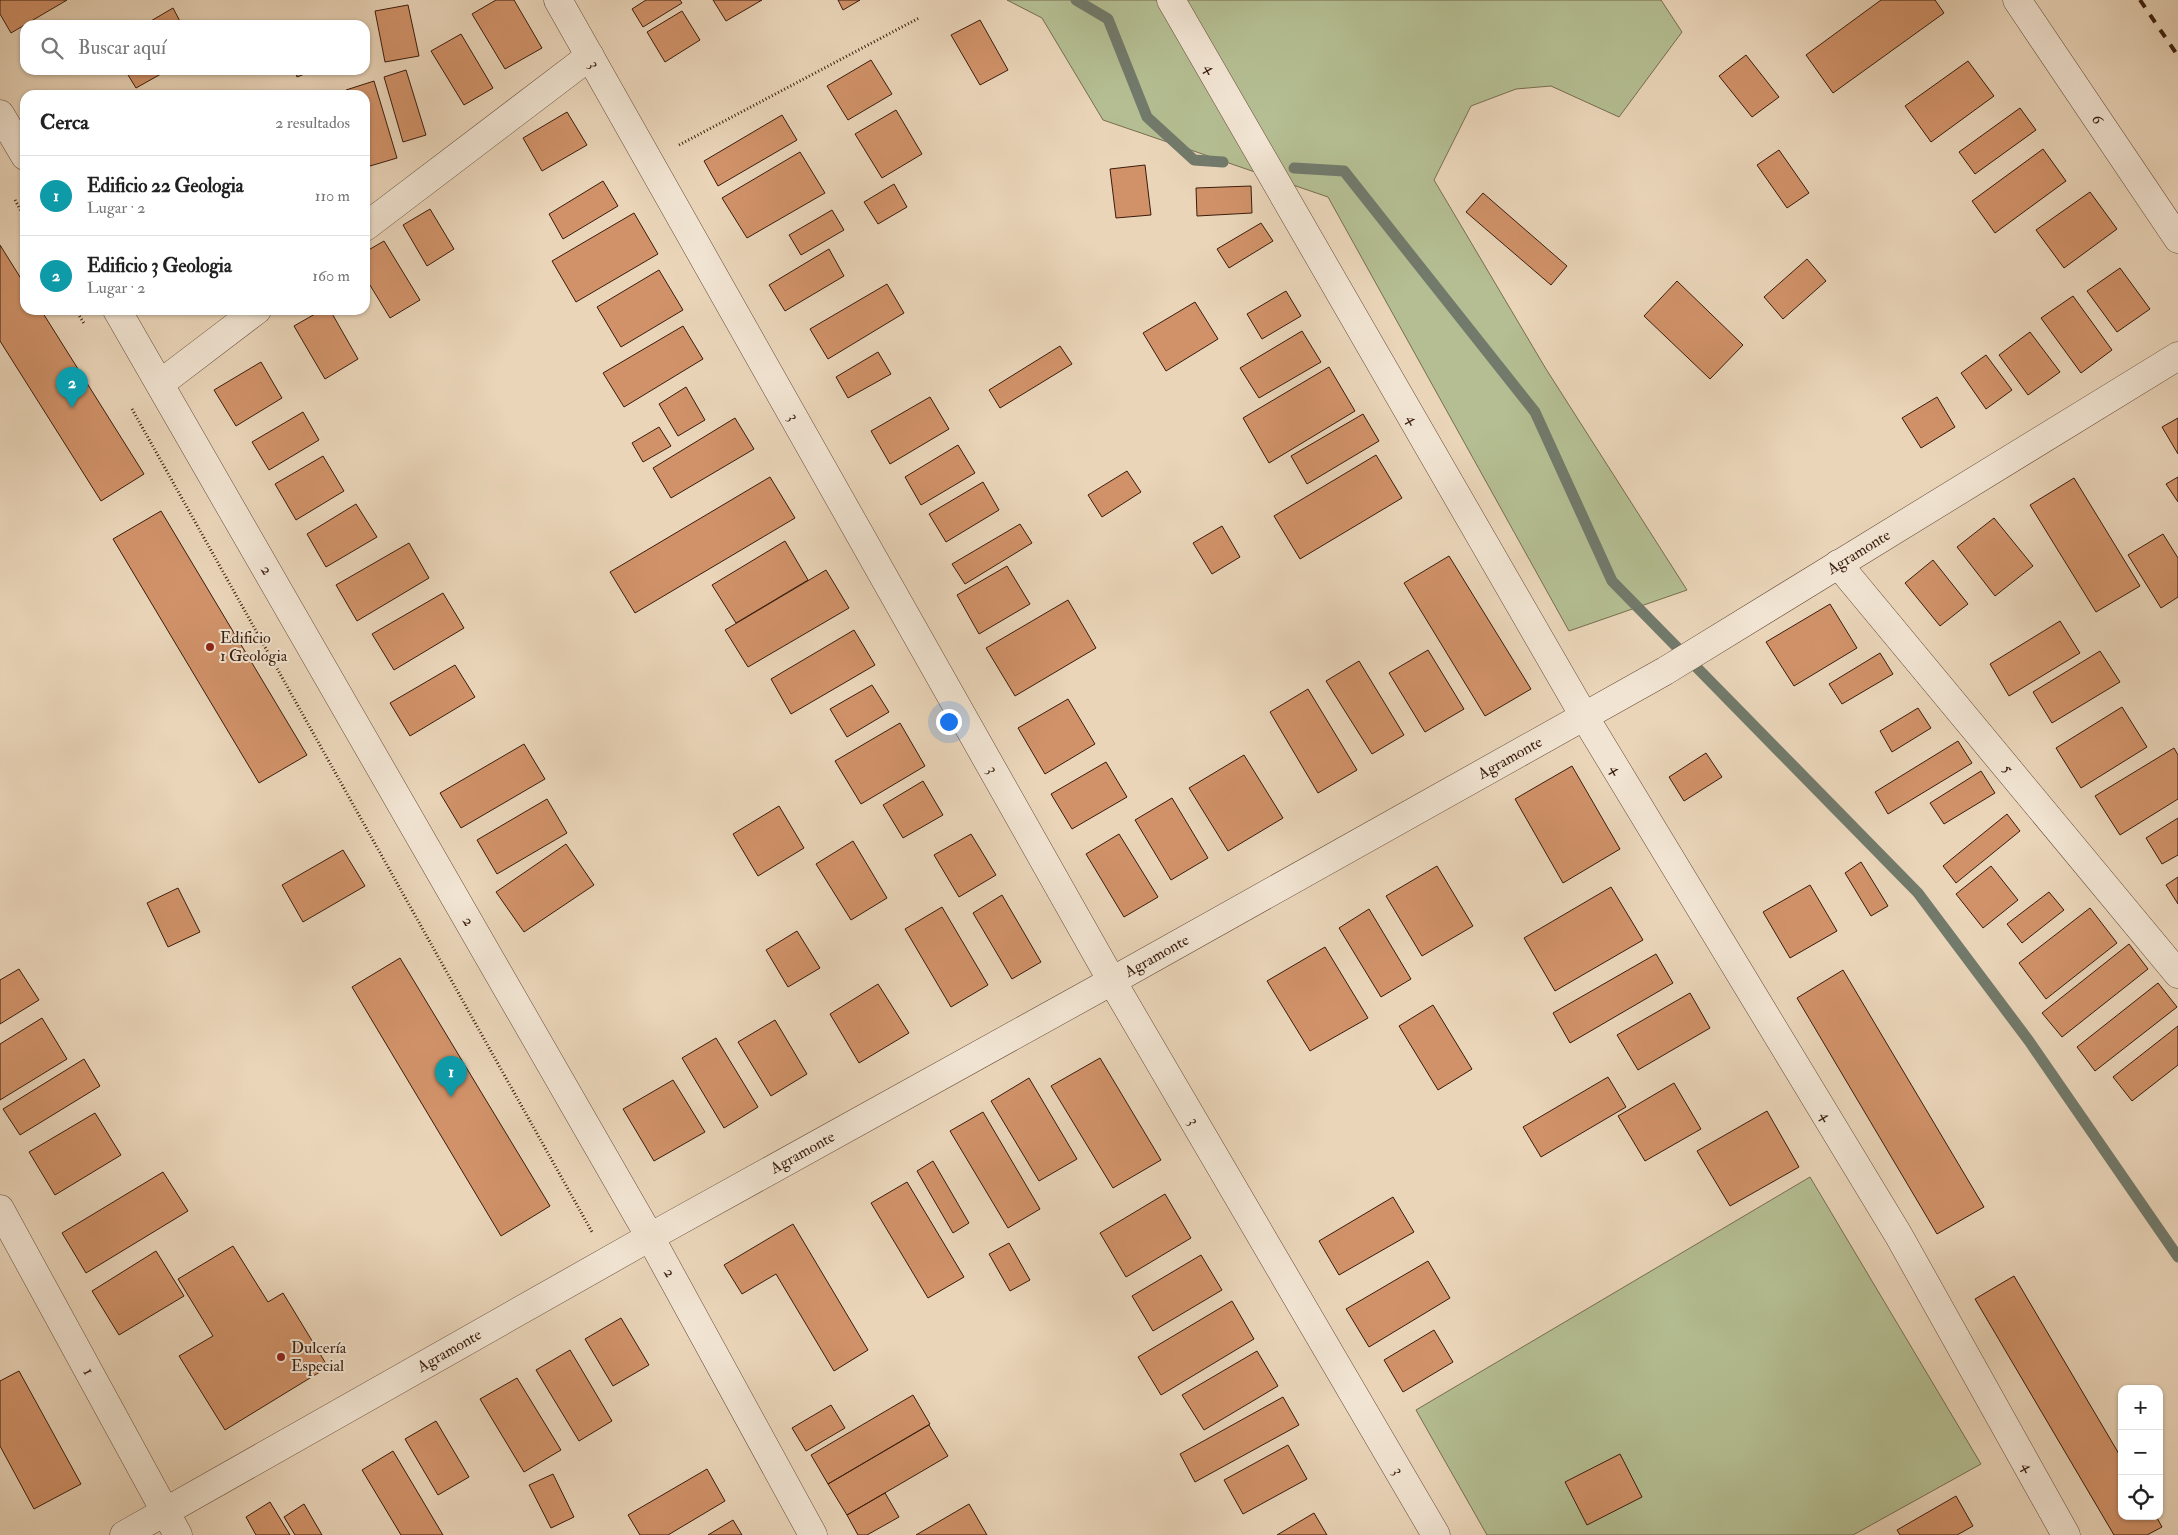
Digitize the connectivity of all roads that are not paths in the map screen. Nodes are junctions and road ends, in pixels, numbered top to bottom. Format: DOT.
graph roads {
  1 [pos="558,0"];
  2 [pos="1171,0"];
  3 [pos="2017,0"];
  4 [pos="590,56"];
  5 [pos="0,114"];
  6 [pos="20,148"];
  7 [pos="370,224"];
  8 [pos="2178,239"];
  9 [pos="120,315"];
  10 [pos="250,315"];
  11 [pos="2178,356"];
  12 [pos="161,383"];
  13 [pos="1838,564"];
  14 [pos="1584,716"];
  15 [pos="2178,974"];
  16 [pos="1112,981"];
  17 [pos="0,1209"];
  18 [pos="650,1237"];
  19 [pos="164,1512"];
  20 [pos="124,1535"];
  21 [pos="178,1535"];
  22 [pos="813,1535"];
  23 [pos="1436,1535"];
  24 [pos="2066,1535"];
  1 -- 4 [label="street, 3"];
  2 -- 14 [label="street, 4"];
  3 -- 8 [label="street, 6"];
  4 -- 7 [label="street"];
  4 -- 16 [label="street, 3"];
  5 -- 6 [label="street"];
  9 -- 12 [label="street, 2"];
  10 -- 12 [label="street"];
  11 -- 13 [label="street, Agramonte"];
  12 -- 18 [label="street, 2"];
  13 -- 14 [label="street, Agramonte"];
  13 -- 15 [label="street, 5"];
  14 -- 16 [label="street, Agramonte"];
  14 -- 24 [label="street, 4"];
  16 -- 18 [label="street, Agramonte"];
  16 -- 23 [label="street, 3"];
  17 -- 19 [label="street, 1"];
  18 -- 19 [label="street, Agramonte"];
  18 -- 22 [label="street, 2"];
  19 -- 20 [label="street, Agramonte"];
  19 -- 21 [label="street, 1"];
}
